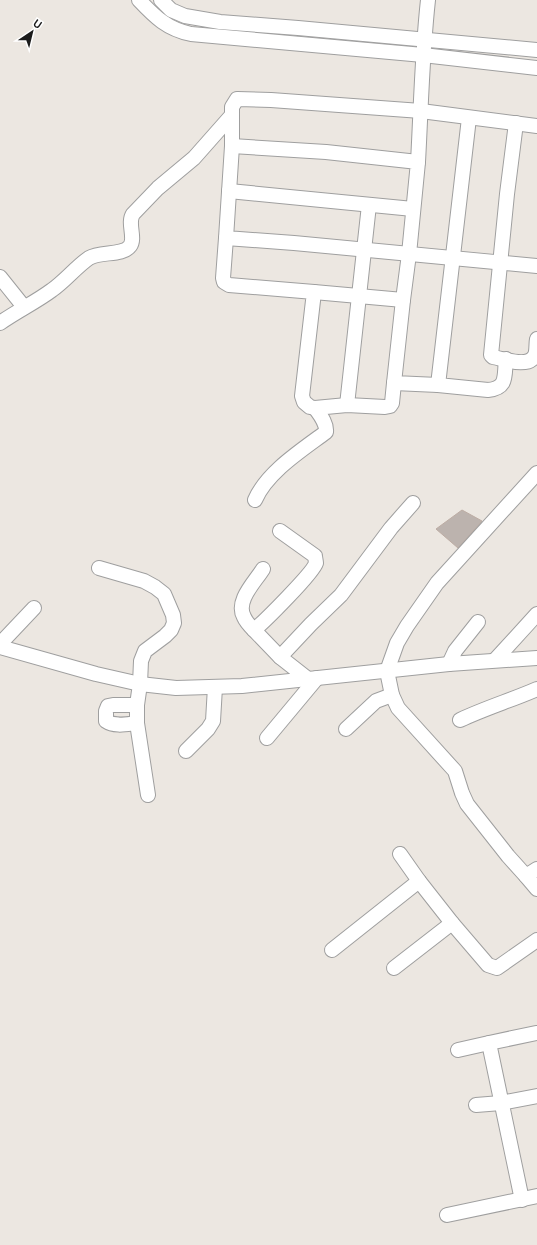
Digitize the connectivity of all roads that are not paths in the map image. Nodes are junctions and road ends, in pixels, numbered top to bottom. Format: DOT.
graph roads {
  1 [pos="138,0"];
  2 [pos="161,0"];
  3 [pos="428,0"];
  4 [pos="298,28"];
  5 [pos="425,40"];
  6 [pos="297,44"];
  7 [pos="537,50"];
  8 [pos="423,55"];
  9 [pos="537,68"];
  10 [pos="421,111"];
  11 [pos="232,115"];
  12 [pos="469,118"];
  13 [pos="516,123"];
  14 [pos="537,126"];
  15 [pos="232,146"];
  16 [pos="418,162"];
  17 [pos="229,191"];
  18 [pos="369,205"];
  19 [pos="413,209"];
  20 [pos="226,238"];
  21 [pos="364,249"];
  22 [pos="409,254"];
  23 [pos="453,258"];
  24 [pos="500,262"];
  25 [pos="537,266"];
  26 [pos="0,277"];
  27 [pos="314,292"];
  28 [pos="359,296"];
  29 [pos="403,300"];
  30 [pos="24,307"];
  31 [pos="0,323"];
  32 [pos="537,339"];
  33 [pos="506,359"];
  34 [pos="394,383"];
  35 [pos="438,385"];
  36 [pos="347,405"];
  37 [pos="315,408"];
  38 [pos="537,473"];
  39 [pos="255,500"];
  40 [pos="413,503"];
  41 [pos="280,531"];
  42 [pos="99,568"];
  43 [pos="263,569"];
  44 [pos="34,608"];
  45 [pos="537,614"];
  46 [pos="478,622"];
  47 [pos="254,630"];
  48 [pos="0,644"];
  49 [pos="0,648"];
  50 [pos="280,658"];
  51 [pos="537,658"];
  52 [pos="495,660"];
  53 [pos="449,664"];
  54 [pos="387,671"];
  55 [pos="312,679"];
  56 [pos="140,684"];
  57 [pos="215,687"];
  58 [pos="537,688"];
  59 [pos="392,695"];
  60 [pos="137,704"];
  61 [pos="460,720"];
  62 [pos="137,723"];
  63 [pos="346,729"];
  64 [pos="267,738"];
  65 [pos="186,751"];
  66 [pos="148,795"];
  67 [pos="400,854"];
  68 [pos="532,872"];
  69 [pos="419,881"];
  70 [pos="537,889"];
  71 [pos="452,923"];
  72 [pos="537,940"];
  73 [pos="332,950"];
  74 [pos="394,968"];
  75 [pos="536,1033"];
  76 [pos="489,1043"];
  77 [pos="458,1050"];
  78 [pos="537,1096"];
  79 [pos="501,1103"];
  80 [pos="476,1105"];
  81 [pos="537,1196"];
  82 [pos="522,1200"];
  83 [pos="447,1215"];
  1 -- 6 [label="street"];
  2 -- 4 [label="street"];
  3 -- 5 [label="street"];
  4 -- 5 [label="street"];
  4 -- 6 [label="street"];
  5 -- 7 [label="street"];
  5 -- 8 [label="street"];
  6 -- 8 [label="street"];
  8 -- 9 [label="street"];
  8 -- 10 [label="street"];
  10 -- 11 [label="street"];
  10 -- 12 [label="street"];
  10 -- 16 [label="street"];
  11 -- 15 [label="street"];
  11 -- 30 [label="street"];
  12 -- 13 [label="street"];
  12 -- 23 [label="street"];
  13 -- 14 [label="street"];
  13 -- 24 [label="street"];
  15 -- 16 [label="street"];
  15 -- 17 [label="street"];
  16 -- 19 [label="street"];
  17 -- 18 [label="street"];
  17 -- 20 [label="street"];
  18 -- 19 [label="street"];
  18 -- 21 [label="street"];
  19 -- 22 [label="street"];
  20 -- 21 [label="street"];
  20 -- 27 [label="street"];
  21 -- 22 [label="street"];
  21 -- 28 [label="street"];
  22 -- 23 [label="street"];
  22 -- 29 [label="street"];
  23 -- 24 [label="street"];
  23 -- 35 [label="street"];
  24 -- 25 [label="street"];
  24 -- 33 [label="street"];
  26 -- 30 [label="street"];
  27 -- 28 [label="street"];
  27 -- 37 [label="street"];
  28 -- 29 [label="street"];
  28 -- 36 [label="street"];
  29 -- 34 [label="street"];
  30 -- 31 [label="street"];
  32 -- 33 [label="street"];
  33 -- 35 [label="street"];
  34 -- 35 [label="street"];
  34 -- 36 [label="street"];
  36 -- 37 [label="street"];
  37 -- 39 [label="street"];
  38 -- 54 [label="street"];
  40 -- 50 [label="street"];
  41 -- 47 [label="street"];
  42 -- 56 [label="street"];
  43 -- 47 [label="street"];
  44 -- 48 [label="street"];
  45 -- 52 [label="street"];
  46 -- 53 [label="street"];
  47 -- 50 [label="street"];
  49 -- 56 [label="street"];
  50 -- 55 [label="street"];
  51 -- 52 [label="street"];
  52 -- 53 [label="street"];
  53 -- 54 [label="street"];
  54 -- 55 [label="street"];
  54 -- 59 [label="street"];
  55 -- 57 [label="street"];
  55 -- 64 [label="street"];
  56 -- 57 [label="street"];
  56 -- 60 [label="street"];
  57 -- 65 [label="street"];
  58 -- 61 [label="street"];
  59 -- 63 [label="street"];
  59 -- 68 [label="street"];
  60 -- 62 [label="street"];
  60 -- 62 [label="street"];
  62 -- 66 [label="street"];
  67 -- 69 [label="street"];
  68 -- 70 [label="street"];
  69 -- 71 [label="street"];
  69 -- 73 [label="street"];
  71 -- 72 [label="street"];
  71 -- 74 [label="street"];
  75 -- 76 [label="street"];
  76 -- 77 [label="street"];
  76 -- 79 [label="street"];
  78 -- 79 [label="street"];
  79 -- 80 [label="street"];
  79 -- 82 [label="street"];
  81 -- 82 [label="street"];
  82 -- 83 [label="street"];
}
